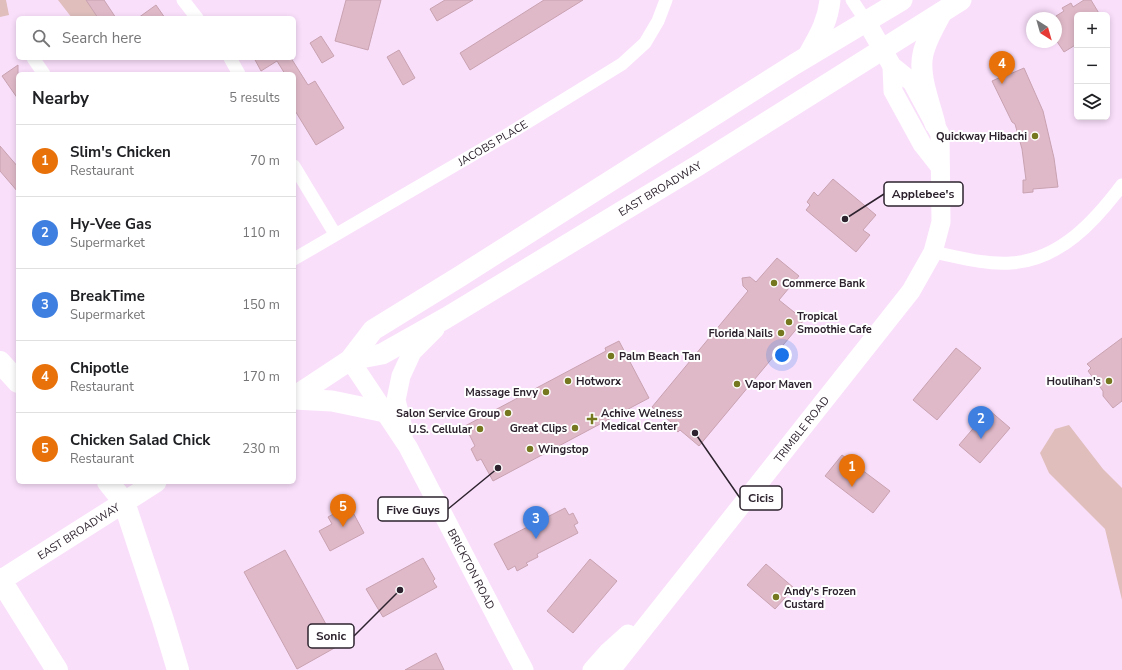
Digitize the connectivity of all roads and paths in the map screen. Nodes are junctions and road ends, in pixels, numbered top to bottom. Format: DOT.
graph roads {
  1 [pos="183,0"];
  2 [pos="666,0"];
  3 [pos="830,0"];
  4 [pos="852,0"];
  5 [pos="902,0"];
  6 [pos="961,0"];
  7 [pos="942,12"];
  8 [pos="195,16"];
  9 [pos="866,21"];
  10 [pos="808,56"];
  11 [pos="887,57"];
  12 [pos="34,60"];
  13 [pos="231,60"];
  14 [pos="43,72"];
  15 [pos="238,72"];
  16 [pos="935,124"];
  17 [pos="940,167"];
  18 [pos="296,169"];
  19 [pos="1122,185"];
  20 [pos="335,234"];
  21 [pos="933,252"];
  22 [pos="296,258"];
  23 [pos="446,318"];
  24 [pos="350,360"];
  25 [pos="0,362"];
  26 [pos="16,380"];
  27 [pos="296,397"];
  28 [pos="296,398"];
  29 [pos="385,412"];
  30 [pos="408,447"];
  31 [pos="110,484"];
  32 [pos="153,484"];
  33 [pos="124,502"];
  34 [pos="0,580"];
  35 [pos="651,619"];
  36 [pos="521,669"];
  37 [pos="58,670"];
  38 [pos="178,670"];
  39 [pos="592,670"];
  40 [pos="611,670"];
  1 -- 8 [label="street"];
  2 -- 20 [label="street, JACOBS PLACE"];
  3 -- 10 [label="main road"];
  4 -- 9 [label="street"];
  5 -- 9 [label="main road, EAST BROADWAY"];
  6 -- 7 [label="main road, EAST BROADWAY"];
  7 -- 11 [label="main road, EAST BROADWAY"];
  7 -- 16 [label="main road"];
  9 -- 10 [label="main road, EAST BROADWAY"];
  9 -- 11 [label="street, TRIMBLE ROAD"];
  10 -- 24 [label="main road, EAST BROADWAY"];
  11 -- 16 [label="street, TRIMBLE ROAD"];
  11 -- 17 [label="street, TRIMBLE ROAD"];
  11 -- 23 [label="main road, EAST BROADWAY"];
  12 -- 14 [label="street"];
  13 -- 15 [label="street"];
  16 -- 17 [label="street, TRIMBLE ROAD"];
  17 -- 21 [label="street, TRIMBLE ROAD"];
  18 -- 20 [label="street"];
  19 -- 21 [label="street"];
  20 -- 22 [label="street, JACOBS PLACE"];
  21 -- 35 [label="street, TRIMBLE ROAD"];
  23 -- 24 [label="main road, EAST BROADWAY"];
  23 -- 30 [label="street, BRICKTON ROAD"];
  24 -- 27 [label="main road, EAST BROADWAY"];
  24 -- 29 [label="street, BRICKTON ROAD"];
  25 -- 26 [label="highway"];
  28 -- 29 [label="main road"];
  29 -- 30 [label="street, BRICKTON ROAD"];
  30 -- 36 [label="street, BRICKTON ROAD"];
  31 -- 33 [label="highway"];
  32 -- 33 [label="main road, EAST BROADWAY"];
  33 -- 34 [label="main road, EAST BROADWAY"];
  33 -- 38 [label="highway"];
  34 -- 37 [label="highway"];
  35 -- 39 [label="street"];
  35 -- 40 [label="street, TRIMBLE ROAD"];
}
